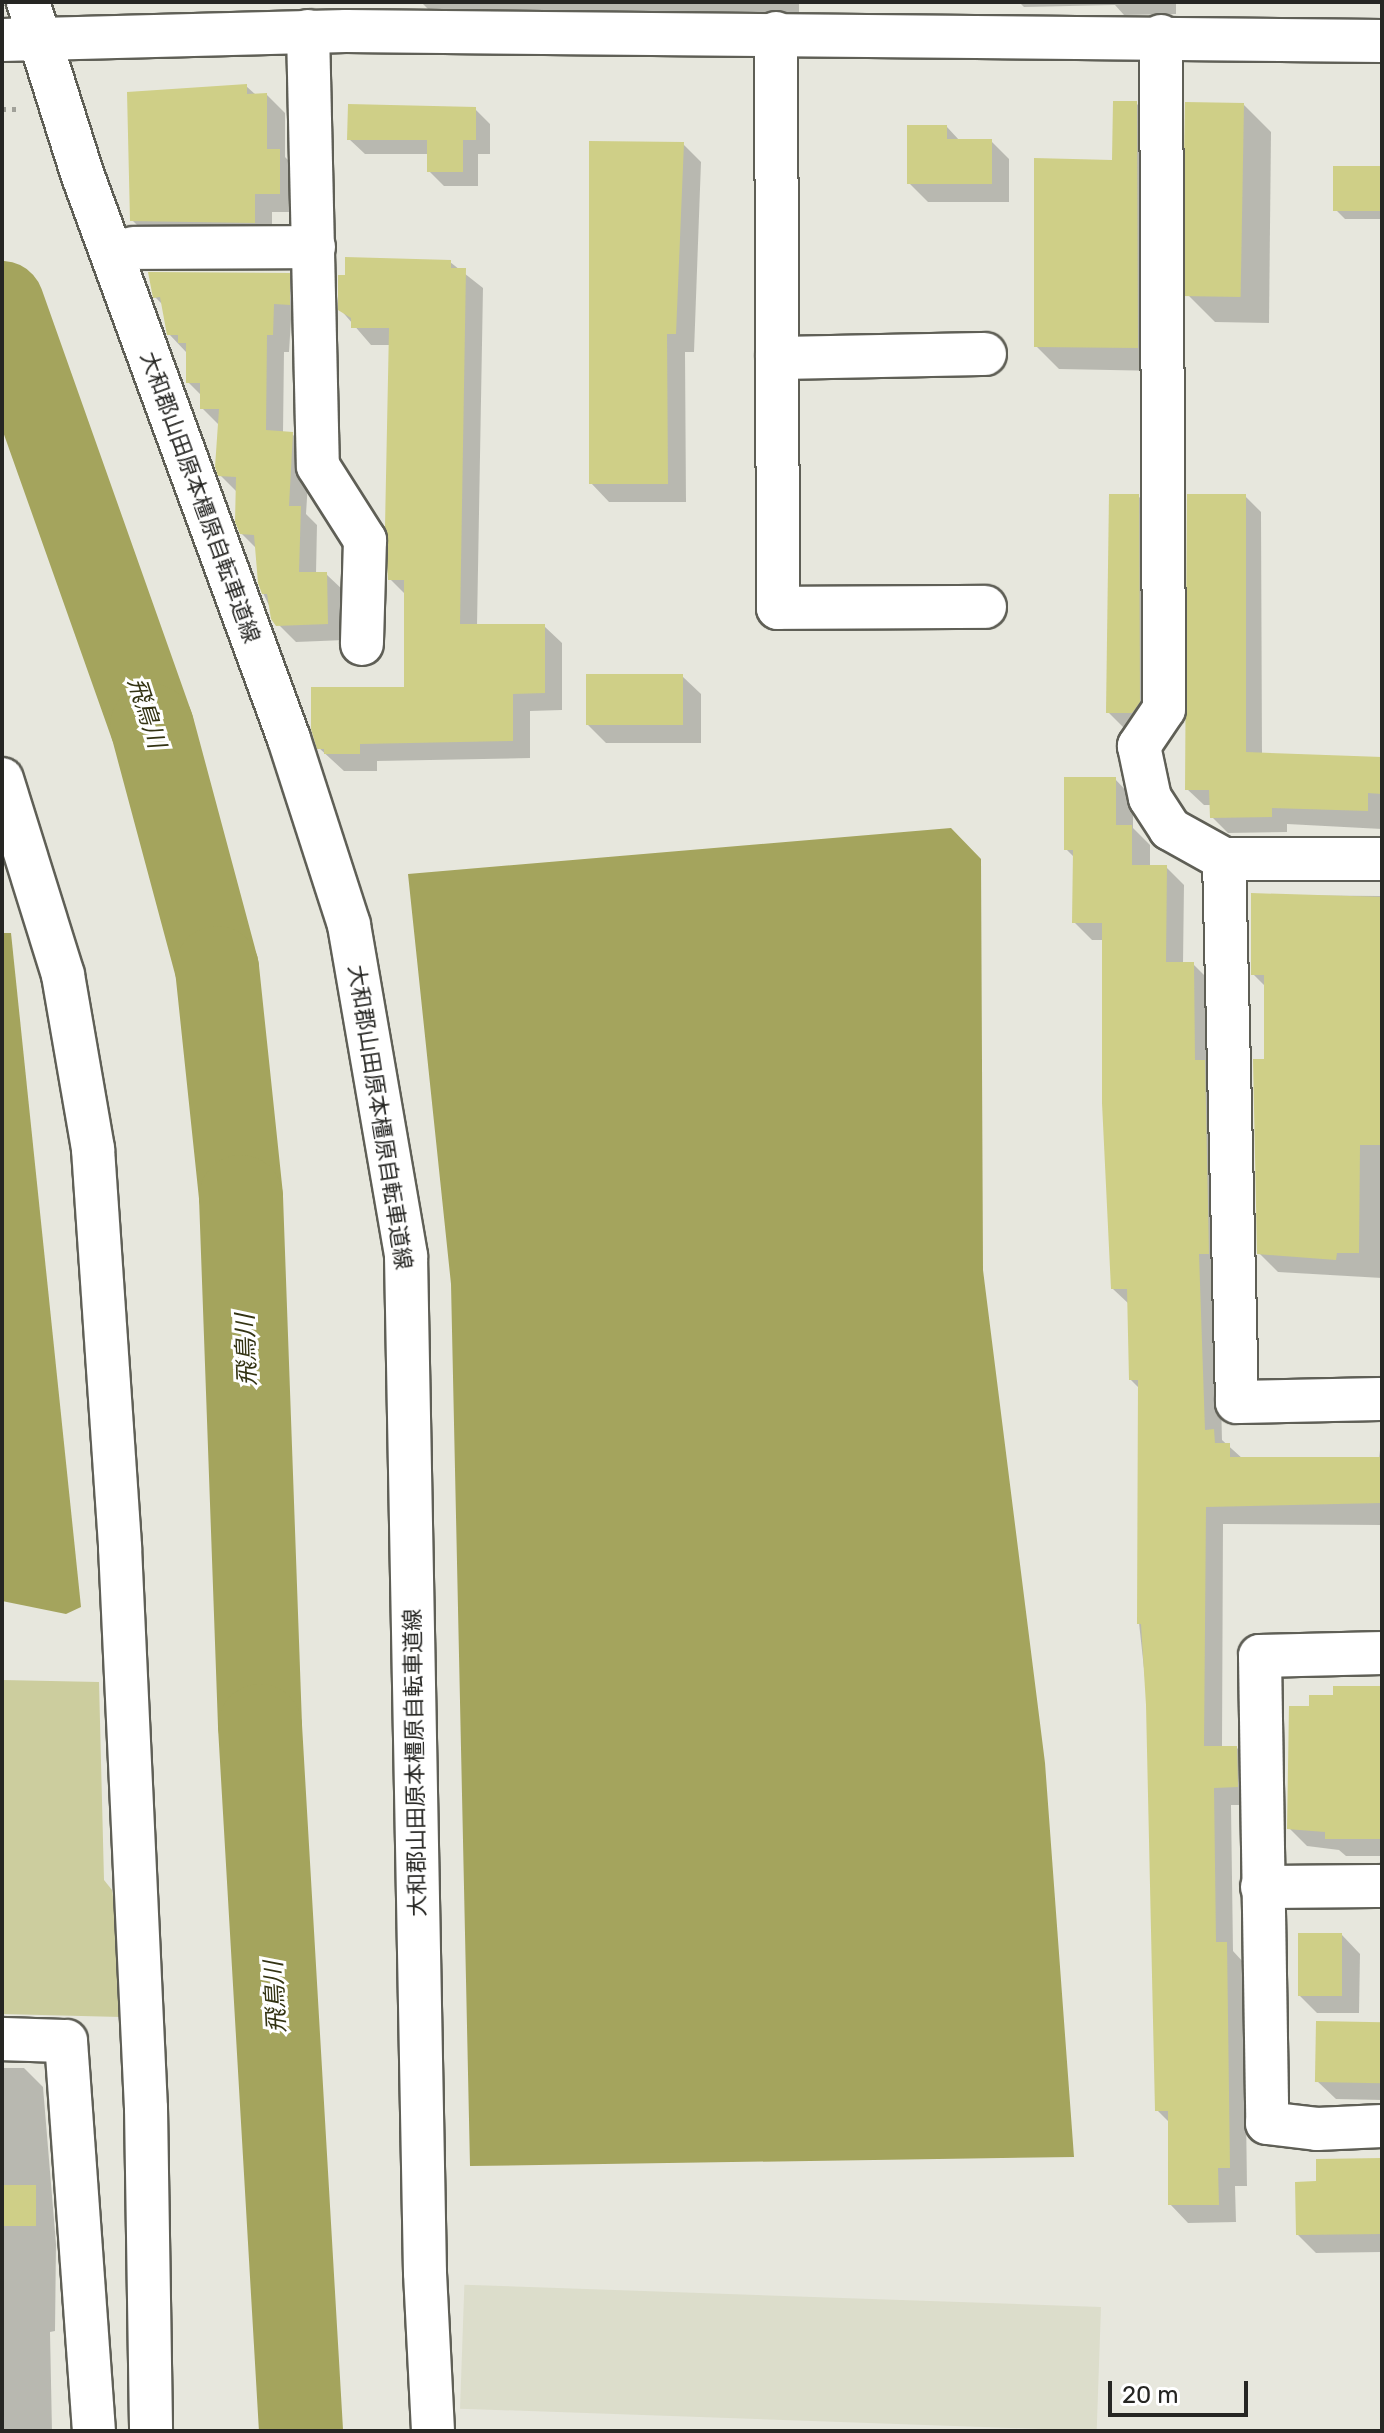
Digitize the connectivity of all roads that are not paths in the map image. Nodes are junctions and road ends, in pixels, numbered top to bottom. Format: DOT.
graph roads {
  1 [pos="28,2"];
  2 [pos="684,18"];
  3 [pos="1075,18"];
  4 [pos="336,21"];
  5 [pos="776,33"];
  6 [pos="1161,36"];
  7 [pos="17,40"];
  8 [pos="1382,41"];
  9 [pos="314,247"];
  10 [pos="133,248"];
  11 [pos="985,354"];
  12 [pos="777,358"];
  13 [pos="985,607"];
  14 [pos="362,644"];
  15 [pos="2,779"];
  16 [pos="1224,859"];
  17 [pos="1382,859"];
  18 [pos="1382,1399"];
  19 [pos="1382,1653"];
  20 [pos="1382,1886"];
  21 [pos="1262,1887"];
  22 [pos="2,2039"];
  23 [pos="1382,2126"];
  24 [pos="94,2431"];
  25 [pos="151,2431"];
  26 [pos="433,2431"];
  1 -- 7 [label="street, 大和郡山田原本橿原自転車道線"];
  2 -- 4 [label="street"];
  2 -- 5 [label="street"];
  3 -- 5 [label="street"];
  3 -- 6 [label="street"];
  4 -- 7 [label="street"];
  4 -- 9 [label="street"];
  5 -- 12 [label="street"];
  6 -- 8 [label="street"];
  6 -- 16 [label="street"];
  7 -- 26 [label="street, 大和郡山田原本橿原自転車道線"];
  9 -- 10 [label="street"];
  9 -- 14 [label="street"];
  11 -- 12 [label="street"];
  12 -- 13 [label="street"];
  15 -- 25 [label="street"];
  16 -- 17 [label="street"];
  16 -- 18 [label="street"];
  19 -- 21 [label="street"];
  20 -- 21 [label="street"];
  21 -- 23 [label="street"];
  22 -- 24 [label="street"];
}
